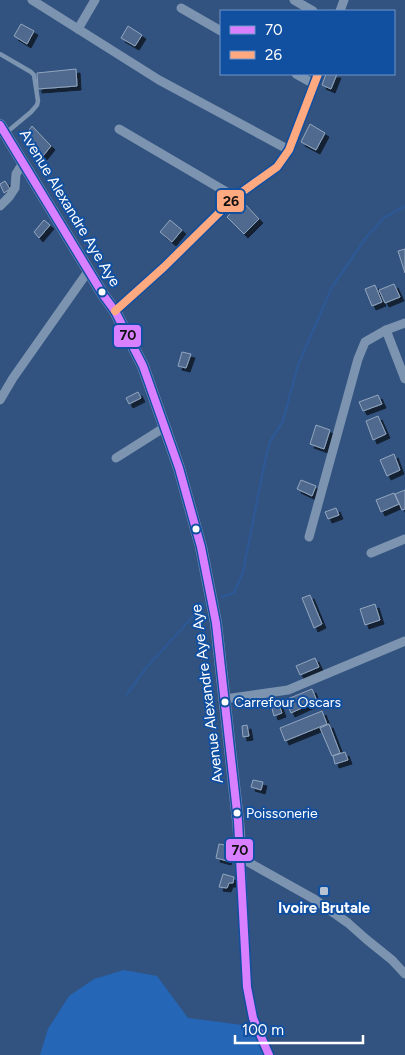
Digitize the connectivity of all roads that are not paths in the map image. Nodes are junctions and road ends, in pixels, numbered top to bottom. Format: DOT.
graph roads {
  1 [pos="32,0"];
  2 [pos="95,0"];
  3 [pos="294,0"];
  4 [pos="181,8"];
  5 [pos="311,10"];
  6 [pos="78,29"];
  7 [pos="220,30"];
  8 [pos="0,54"];
  9 [pos="298,75"];
  10 [pos="318,75"];
  11 [pos="314,84"];
  12 [pos="3,129"];
  13 [pos="119,129"];
  14 [pos="289,150"];
  15 [pos="23,163"];
  16 [pos="235,197"];
  17 [pos="0,206"];
  18 [pos="89,270"];
  19 [pos="115,311"];
  20 [pos="405,323"];
  21 [pos="386,330"];
  22 [pos="405,379"];
  23 [pos="0,400"];
  24 [pos="165,427"];
  25 [pos="116,458"];
  26 [pos="309,537"];
  27 [pos="405,539"];
  28 [pos="371,553"];
  29 [pos="405,642"];
  30 [pos="225,699"];
  31 [pos="241,858"];
  32 [pos="405,974"];
  33 [pos="269,1055"];
  1 -- 6 [label="street"];
  2 -- 6 [label="street"];
  3 -- 5 [label="street"];
  4 -- 7 [label="street"];
  6 -- 14 [label="street"];
  8 -- 12 [label="lane"];
  9 -- 11 [label="street"];
  10 -- 11 [label="street"];
  11 -- 14 [label="street"];
  12 -- 15 [label="street, Avenue Alexandre Aye Aye"];
  13 -- 16 [label="street"];
  14 -- 16 [label="street"];
  15 -- 17 [label="street"];
  15 -- 18 [label="street, Avenue Alexandre Aye Aye"];
  16 -- 19 [label="street"];
  18 -- 19 [label="street, Avenue Alexandre Aye Aye"];
  18 -- 23 [label="street"];
  19 -- 24 [label="street, Avenue Alexandre Aye Aye"];
  20 -- 21 [label="street"];
  21 -- 22 [label="street"];
  21 -- 26 [label="street"];
  24 -- 25 [label="street"];
  24 -- 30 [label="street, Avenue Alexandre Aye Aye"];
  27 -- 28 [label="street"];
  29 -- 30 [label="street"];
  30 -- 31 [label="street, Avenue Alexandre Aye Aye"];
  31 -- 32 [label="street"];
  31 -- 33 [label="street"];
}
